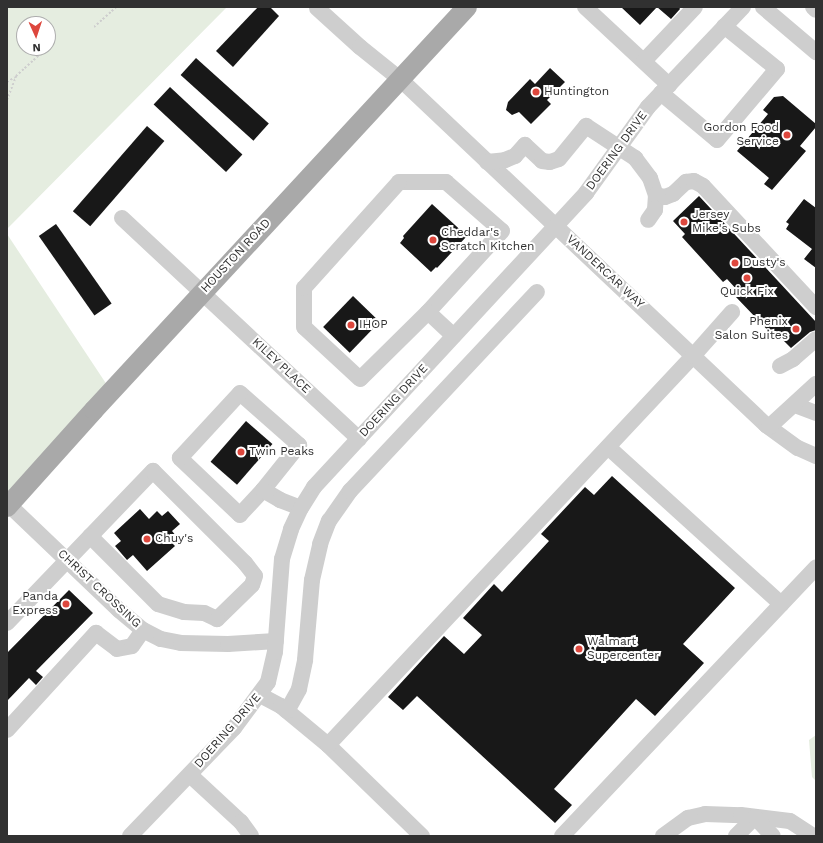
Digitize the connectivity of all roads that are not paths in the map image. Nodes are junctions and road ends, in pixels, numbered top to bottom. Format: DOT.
graph roads {
  1 [pos="467,7"];
  2 [pos="585,7"];
  3 [pos="695,7"];
  4 [pos="743,7"];
  5 [pos="763,7"];
  6 [pos="813,7"];
  7 [pos="317,8"];
  8 [pos="816,10"];
  9 [pos="724,26"];
  10 [pos="816,52"];
  11 [pos="644,61"];
  12 [pos="400,79"];
  13 [pos="665,89"];
  14 [pos="618,148"];
  15 [pos="515,156"];
  16 [pos="487,162"];
  17 [pos="509,183"];
  18 [pos="656,195"];
  19 [pos="122,218"];
  20 [pos="648,220"];
  21 [pos="555,226"];
  22 [pos="537,292"];
  23 [pos="202,293"];
  24 [pos="816,307"];
  25 [pos="428,312"];
  26 [pos="732,312"];
  27 [pos="454,336"];
  28 [pos="816,339"];
  29 [pos="693,356"];
  30 [pos="780,366"];
  31 [pos="816,384"];
  32 [pos="794,405"];
  33 [pos="816,413"];
  34 [pos="769,427"];
  35 [pos="359,439"];
  36 [pos="608,447"];
  37 [pos="816,456"];
  38 [pos="263,490"];
  39 [pos="8,506"];
  40 [pos="301,508"];
  41 [pos="90,536"];
  42 [pos="67,560"];
  43 [pos="816,567"];
  44 [pos="781,604"];
  45 [pos="217,619"];
  46 [pos="7,623"];
  47 [pos="143,630"];
  48 [pos="276,641"];
  49 [pos="217,644"];
  50 [pos="260,695"];
  51 [pos="287,711"];
  52 [pos="7,730"];
  53 [pos="328,745"];
  54 [pos="190,775"];
  55 [pos="755,817"];
  56 [pos="130,836"];
  57 [pos="251,836"];
  58 [pos="422,836"];
  59 [pos="562,836"];
  60 [pos="663,836"];
  61 [pos="736,836"];
  62 [pos="773,836"];
  63 [pos="814,836"];
  1 -- 12 [label="main road, HOUSTON ROAD"];
  2 -- 11 [label="street"];
  3 -- 11 [label="street"];
  4 -- 9 [label="street, DOERING DRIVE"];
  5 -- 10 [label="street"];
  6 -- 8 [label="street"];
  7 -- 12 [label="street, VANDERCAR WAY"];
  9 -- 13 [label="street, DOERING DRIVE"];
  9 -- 13 [label="street"];
  11 -- 13 [label="street"];
  12 -- 16 [label="street, VANDERCAR WAY"];
  12 -- 23 [label="main road, HOUSTON ROAD"];
  13 -- 14 [label="street, DOERING DRIVE"];
  14 -- 15 [label="street"];
  14 -- 18 [label="street"];
  14 -- 21 [label="street, DOERING DRIVE"];
  15 -- 16 [label="street"];
  15 -- 17 [label="street"];
  16 -- 17 [label="street, VANDERCAR WAY"];
  17 -- 21 [label="street, VANDERCAR WAY"];
  18 -- 20 [label="street"];
  18 -- 24 [label="street"];
  19 -- 23 [label="street, KILEY PLACE"];
  21 -- 27 [label="street, DOERING DRIVE"];
  21 -- 29 [label="street, VANDERCAR WAY"];
  22 -- 51 [label="street"];
  23 -- 35 [label="street, KILEY PLACE"];
  23 -- 39 [label="main road, HOUSTON ROAD"];
  25 -- 25 [label="street"];
  25 -- 27 [label="street"];
  26 -- 29 [label="street"];
  27 -- 35 [label="street, DOERING DRIVE"];
  28 -- 30 [label="street"];
  29 -- 34 [label="street, VANDERCAR WAY"];
  29 -- 36 [label="street"];
  31 -- 32 [label="street"];
  32 -- 33 [label="street"];
  32 -- 34 [label="street"];
  34 -- 37 [label="street, VANDERCAR WAY"];
  35 -- 40 [label="street, DOERING DRIVE"];
  36 -- 44 [label="street"];
  36 -- 53 [label="street"];
  38 -- 38 [label="street"];
  38 -- 40 [label="street"];
  39 -- 42 [label="street, CHRIST CROSSING"];
  40 -- 48 [label="street, DOERING DRIVE"];
  41 -- 42 [label="street"];
  41 -- 45 [label="street"];
  41 -- 45 [label="street"];
  42 -- 46 [label="street"];
  42 -- 47 [label="street, CHRIST CROSSING"];
  43 -- 44 [label="street"];
  44 -- 59 [label="street"];
  45 -- 49 [label="street"];
  47 -- 49 [label="street, CHRIST CROSSING"];
  47 -- 52 [label="street"];
  48 -- 49 [label="street, CHRIST CROSSING"];
  48 -- 50 [label="street, DOERING DRIVE"];
  50 -- 51 [label="street"];
  50 -- 54 [label="street, DOERING DRIVE"];
  51 -- 53 [label="street"];
  53 -- 58 [label="street"];
  54 -- 56 [label="street, DOERING DRIVE"];
  54 -- 57 [label="street"];
  55 -- 60 [label="street"];
  55 -- 61 [label="street"];
  55 -- 62 [label="street"];
  55 -- 63 [label="street"];
}
